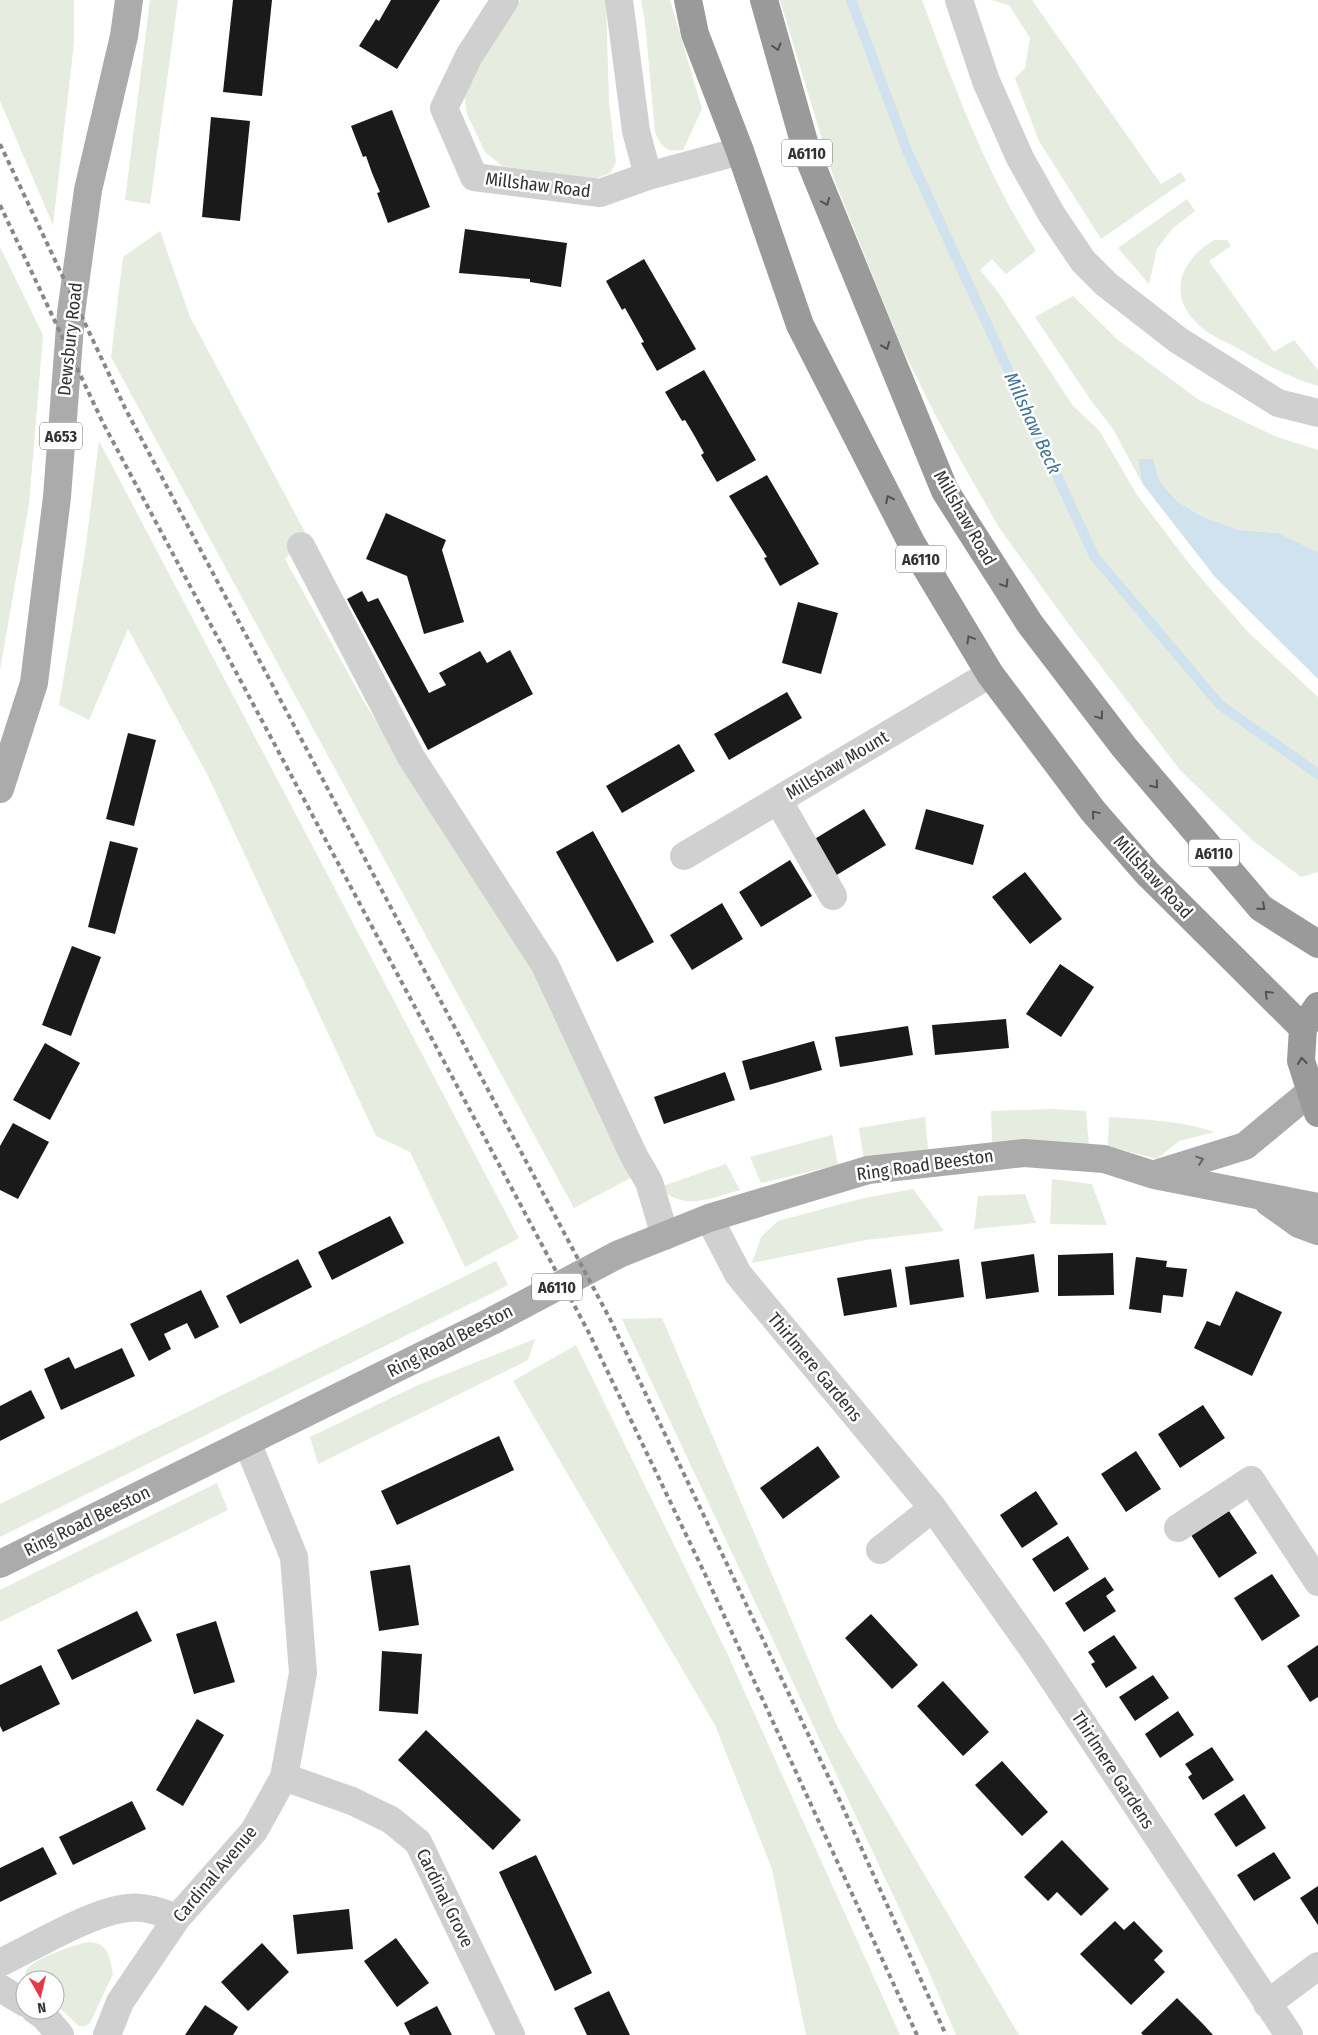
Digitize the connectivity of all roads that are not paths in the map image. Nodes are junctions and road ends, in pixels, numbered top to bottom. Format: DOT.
graph roads {
  1 [pos="124,0"];
  2 [pos="129,0"];
  3 [pos="505,0"];
  4 [pos="619,0"];
  5 [pos="688,0"];
  6 [pos="764,0"];
  7 [pos="959,0"];
  8 [pos="124,36"];
  9 [pos="740,151"];
  10 [pos="648,176"];
  11 [pos="1318,414"];
  12 [pos="301,546"];
  13 [pos="990,674"];
  14 [pos="0,789"];
  15 [pos="773,803"];
  16 [pos="684,856"];
  17 [pos="828,898"];
  18 [pos="1318,944"];
  19 [pos="1318,1006"];
  20 [pos="1303,1028"];
  21 [pos="1314,1102"];
  22 [pos="1154,1175"];
  23 [pos="1261,1197"];
  24 [pos="1318,1207"];
  25 [pos="709,1218"];
  26 [pos="1318,1231"];
  27 [pos="665,1236"];
  28 [pos="248,1442"];
  29 [pos="933,1508"];
  30 [pos="1178,1528"];
  31 [pos="880,1550"];
  32 [pos="0,1564"];
  33 [pos="1318,1582"];
  34 [pos="284,1777"];
  35 [pos="177,1918"];
  36 [pos="0,1963"];
  37 [pos="1318,1966"];
  38 [pos="0,1988"];
  39 [pos="15,1997"];
  40 [pos="1267,2004"];
  41 [pos="47,2020"];
  42 [pos="60,2035"];
  43 [pos="107,2035"];
  44 [pos="511,2035"];
  45 [pos="1289,2035"];
  1 -- 8 [label="main road, Dewsbury Road / A653"];
  2 -- 8 [label="main road, Dewsbury Road / A653"];
  3 -- 10 [label="street, Millshaw Road"];
  4 -- 10 [label="street"];
  5 -- 9 [label="highway, Millshaw Road / A6110"];
  6 -- 18 [label="highway, Millshaw Road / A6110, one-way"];
  7 -- 11 [label="street"];
  8 -- 14 [label="main road, Dewsbury Road / A653"];
  9 -- 10 [label="street, Millshaw Road"];
  13 -- 9 [label="highway, Millshaw Road / A6110, one-way"];
  12 -- 27 [label="street"];
  13 -- 15 [label="street, Millshaw Mount"];
  20 -- 13 [label="highway, Millshaw Road / A6110, one-way"];
  15 -- 16 [label="street, Millshaw Mount"];
  15 -- 17 [label="street"];
  19 -- 20 [label="highway"];
  21 -- 20 [label="highway, one-way"];
  22 -- 21 [label="main road, one-way"];
  22 -- 23 [label="main road, Ring Road Beeston"];
  22 -- 25 [label="main road, Ring Road Beeston / A6110"];
  23 -- 24 [label="main road, Ring Road Beeston"];
  23 -- 26 [label="main road"];
  25 -- 27 [label="main road, Ring Road Beeston / A6110"];
  25 -- 29 [label="street, Thirlmere Gardens"];
  27 -- 28 [label="main road, Ring Road Beeston / A6110"];
  28 -- 32 [label="main road, Ring Road Beeston / A6110"];
  28 -- 34 [label="street, Cardinal Avenue"];
  29 -- 31 [label="street"];
  29 -- 40 [label="street, Thirlmere Gardens"];
  30 -- 33 [label="street"];
  34 -- 35 [label="street, Cardinal Avenue"];
  34 -- 44 [label="street, Cardinal Grove"];
  35 -- 36 [label="street"];
  35 -- 43 [label="street, Cardinal Avenue"];
  37 -- 40 [label="street"];
  38 -- 39 [label="street"];
  40 -- 45 [label="street, Thirlmere Gardens"];
  41 -- 42 [label="street"];
}
